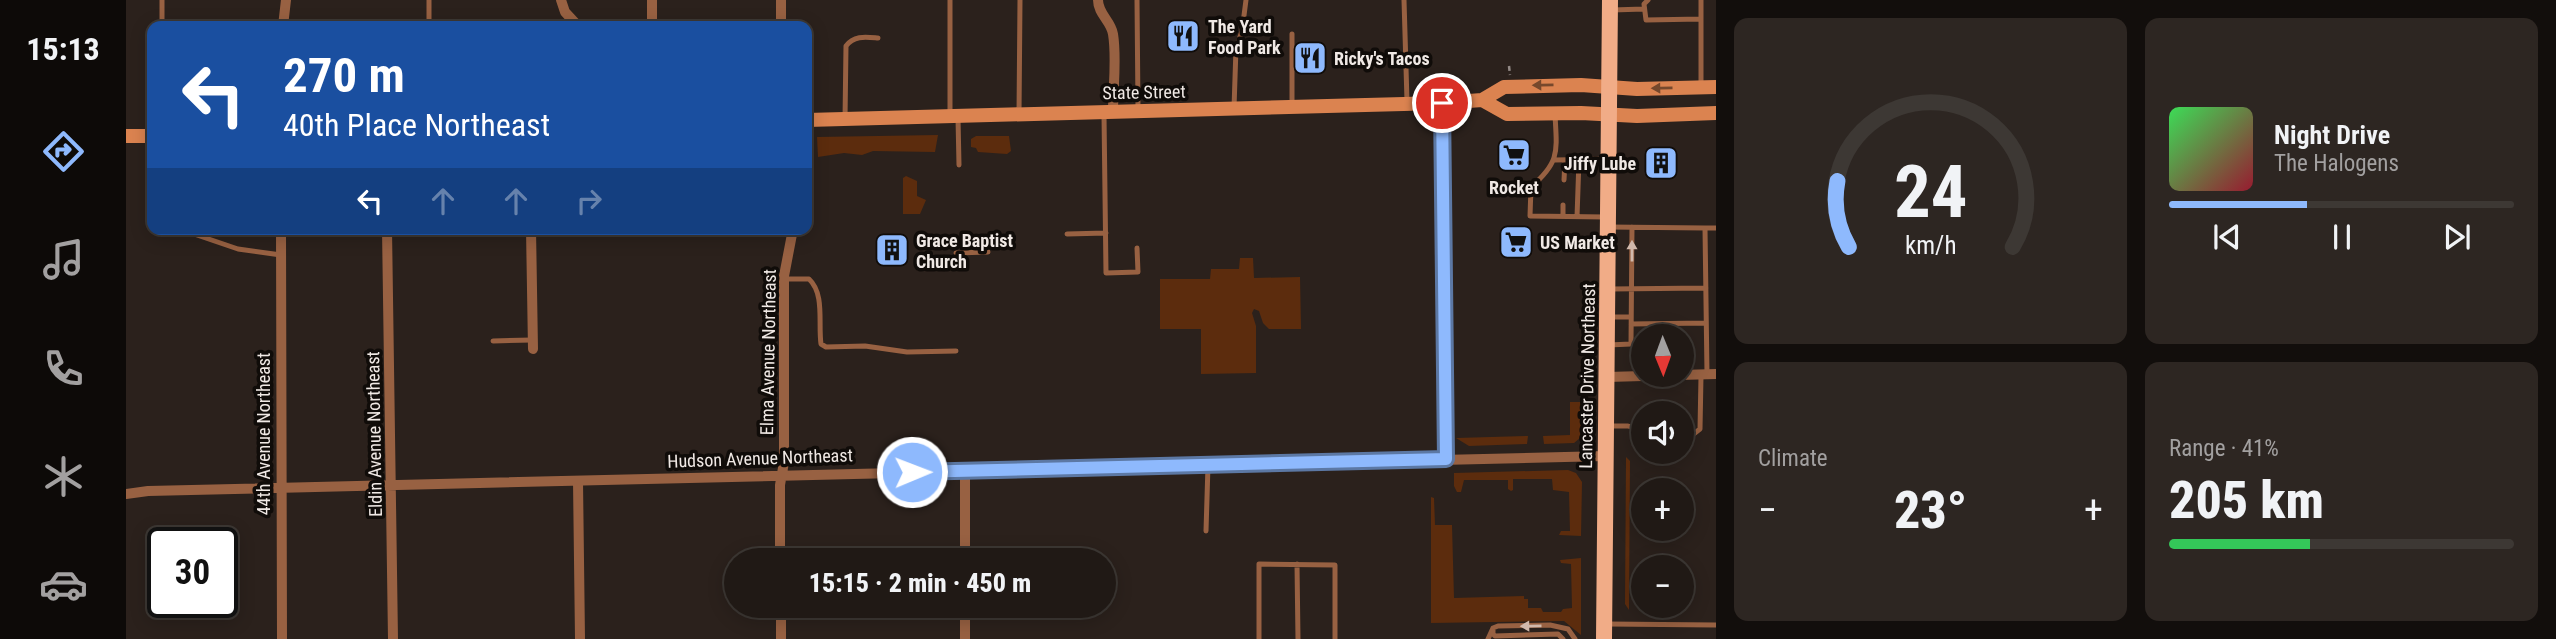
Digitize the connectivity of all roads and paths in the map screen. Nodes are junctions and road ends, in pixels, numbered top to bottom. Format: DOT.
graph roads {
  1 [pos="162,0"];
  2 [pos="286,0"];
  3 [pos="429,0"];
  4 [pos="561,0"];
  5 [pos="652,0"];
  6 [pos="780,0"];
  7 [pos="950,0"];
  8 [pos="1020,0"];
  9 [pos="1098,0"];
  10 [pos="1137,0"];
  11 [pos="1246,0"];
  12 [pos="1404,0"];
  13 [pos="1648,0"];
  14 [pos="1701,0"];
  15 [pos="1610,5"];
  16 [pos="1644,9"];
  17 [pos="1701,19"];
  18 [pos="162,21"];
  19 [pos="283,21"];
  20 [pos="429,21"];
  21 [pos="573,21"];
  22 [pos="652,21"];
  23 [pos="781,21"];
  24 [pos="1293,34"];
  25 [pos="878,38"];
  26 [pos="1509,66"];
  27 [pos="1510,75"];
  28 [pos="1608,86"];
  29 [pos="1709,88"];
  30 [pos="1482,100"];
  31 [pos="1442,103"];
  32 [pos="1407,104"];
  33 [pos="1292,108"];
  34 [pos="1234,109"];
  35 [pos="1138,111"];
  36 [pos="1109,112"];
  37 [pos="1555,113"];
  38 [pos="1716,113"];
  39 [pos="1018,114"];
  40 [pos="1608,114"];
  41 [pos="954,115"];
  42 [pos="845,119"];
  43 [pos="812,120"];
  44 [pos="126,136"];
  45 [pos="147,136"];
  46 [pos="1608,159"];
  47 [pos="1555,160"];
  48 [pos="1565,160"];
  49 [pos="1578,160"];
  50 [pos="959,164"];
  51 [pos="1564,180"];
  52 [pos="1563,205"];
  53 [pos="1563,216"];
  54 [pos="1577,217"];
  55 [pos="1608,222"];
  56 [pos="1632,227"];
  57 [pos="1705,228"];
  58 [pos="1716,228"];
  59 [pos="1106,233"];
  60 [pos="1067,234"];
  61 [pos="197,235"];
  62 [pos="281,235"];
  63 [pos="387,235"];
  64 [pos="531,235"];
  65 [pos="792,235"];
  66 [pos="1137,248"];
  67 [pos="988,252"];
  68 [pos="956,253"];
  69 [pos="281,255"];
  70 [pos="784,279"];
  71 [pos="1706,288"];
  72 [pos="1608,289"];
  73 [pos="1631,289"];
  74 [pos="1607,317"];
  75 [pos="1631,317"];
  76 [pos="1706,323"];
  77 [pos="1631,324"];
  78 [pos="493,341"];
  79 [pos="1631,344"];
  80 [pos="533,345"];
  81 [pos="1607,345"];
  82 [pos="956,351"];
  83 [pos="1708,374"];
  84 [pos="1607,377"];
  85 [pos="1607,426"];
  86 [pos="1631,427"];
  87 [pos="1694,434"];
  88 [pos="1606,456"];
  89 [pos="1446,459"];
  90 [pos="1208,465"];
  91 [pos="965,471"];
  92 [pos="782,475"];
  93 [pos="578,481"];
  94 [pos="393,485"];
  95 [pos="280,488"];
  96 [pos="126,494"];
  97 [pos="1206,531"];
  98 [pos="780,548"];
  99 [pos="965,548"];
  100 [pos="1297,564"];
  101 [pos="781,618"];
  102 [pos="965,618"];
  103 [pos="1716,625"];
  104 [pos="1493,628"];
  105 [pos="1605,631"];
  106 [pos="282,639"];
  107 [pos="394,639"];
  108 [pos="580,639"];
  109 [pos="781,639"];
  110 [pos="965,639"];
  111 [pos="1259,639"];
  112 [pos="1298,639"];
  113 [pos="1335,639"];
  114 [pos="1489,639"];
  115 [pos="1563,639"];
  116 [pos="1575,639"];
  1 -- 18 [label="lane"];
  2 -- 19 [label="street"];
  3 -- 20 [label="lane"];
  4 -- 21 [label="street"];
  5 -- 22 [label="street"];
  6 -- 23 [label="street"];
  7 -- 41 [label="lane"];
  8 -- 39 [label="lane"];
  9 -- 36 [label="street"];
  10 -- 35 [label="lane"];
  11 -- 34 [label="lane"];
  12 -- 32 [label="lane"];
  13 -- 16 [label="lane"];
  14 -- 17 [label="lane"];
  15 -- 16 [label="lane"];
  15 -- 28 [label="main road, Lancaster Drive Northeast"];
  16 -- 17 [label="lane"];
  17 -- 29 [label="lane"];
  24 -- 33 [label="lane"];
  25 -- 42 [label="lane"];
  26 -- 27 [label="path"];
  29 -- 28 [label="main road, State Street, one-way"];
  28 -- 30 [label="main road, State Street, one-way"];
  28 -- 40 [label="main road, Lancaster Drive Northeast"];
  30 -- 31 [label="main road, State Street"];
  30 -- 37 [label="main road, State Street"];
  31 -- 32 [label="main road, State Street"];
  31 -- 89 [label="street"];
  32 -- 33 [label="main road, State Street"];
  33 -- 34 [label="main road, State Street"];
  34 -- 35 [label="main road, State Street"];
  35 -- 36 [label="main road, State Street"];
  36 -- 39 [label="main road, State Street"];
  36 -- 59 [label="lane"];
  37 -- 40 [label="main road, State Street"];
  37 -- 47 [label="lane"];
  38 -- 40 [label="main road, State Street"];
  39 -- 41 [label="main road, State Street"];
  40 -- 46 [label="main road, Lancaster Drive Northeast"];
  41 -- 42 [label="main road, State Street"];
  41 -- 50 [label="lane"];
  42 -- 43 [label="main road, State Street"];
  44 -- 45 [label="main road"];
  46 -- 49 [label="lane"];
  46 -- 55 [label="main road, Lancaster Drive Northeast"];
  47 -- 48 [label="lane"];
  47 -- 53 [label="lane"];
  48 -- 49 [label="lane"];
  48 -- 51 [label="lane"];
  49 -- 54 [label="lane"];
  52 -- 53 [label="lane"];
  53 -- 54 [label="lane"];
  54 -- 55 [label="lane"];
  55 -- 56 [label="lane"];
  55 -- 72 [label="main road, Lancaster Drive Northeast"];
  56 -- 57 [label="lane"];
  73 -- 56 [label="lane, one-way"];
  57 -- 58 [label="lane"];
  57 -- 71 [label="lane"];
  59 -- 60 [label="lane"];
  59 -- 66 [label="lane"];
  61 -- 69 [label="lane"];
  62 -- 69 [label="street, 44th Avenue Northeast"];
  63 -- 94 [label="street, Eldin Avenue Northeast"];
  64 -- 80 [label="street"];
  65 -- 70 [label="street, Elma Avenue Northeast"];
  67 -- 68 [label="lane"];
  69 -- 95 [label="street, 44th Avenue Northeast"];
  70 -- 82 [label="lane"];
  70 -- 92 [label="street, Elma Avenue Northeast"];
  71 -- 73 [label="lane"];
  71 -- 76 [label="lane"];
  72 -- 73 [label="lane"];
  72 -- 74 [label="main road, Lancaster Drive Northeast"];
  73 -- 75 [label="lane"];
  74 -- 75 [label="lane"];
  74 -- 81 [label="main road, Lancaster Drive Northeast"];
  75 -- 77 [label="lane"];
  76 -- 77 [label="lane"];
  76 -- 83 [label="lane"];
  78 -- 80 [label="lane"];
  79 -- 81 [label="lane"];
  81 -- 84 [label="main road, Lancaster Drive Northeast"];
  83 -- 84 [label="street"];
  83 -- 87 [label="lane"];
  84 -- 85 [label="main road, Lancaster Drive Northeast"];
  85 -- 86 [label="lane"];
  85 -- 88 [label="main road, Lancaster Drive Northeast"];
  88 -- 89 [label="street, Hudson Avenue Northeast"];
  88 -- 105 [label="main road, Lancaster Drive Northeast"];
  89 -- 90 [label="street, Hudson Avenue Northeast"];
  90 -- 91 [label="street, Hudson Avenue Northeast"];
  90 -- 97 [label="lane"];
  91 -- 92 [label="street, Hudson Avenue Northeast"];
  91 -- 99 [label="street"];
  92 -- 93 [label="street, Hudson Avenue Northeast"];
  92 -- 98 [label="street, Elma Avenue Northeast"];
  93 -- 94 [label="street, Hudson Avenue Northeast"];
  93 -- 108 [label="street"];
  94 -- 95 [label="street, Hudson Avenue Northeast"];
  94 -- 107 [label="street, Eldin Avenue Northeast"];
  95 -- 96 [label="street, Hudson Avenue Northeast"];
  95 -- 106 [label="street, 44th Avenue Northeast"];
  100 -- 111 [label="lane"];
  100 -- 112 [label="lane"];
  100 -- 113 [label="lane"];
  101 -- 109 [label="street"];
  102 -- 110 [label="street"];
  103 -- 105 [label="lane"];
  104 -- 114 [label="lane"];
  104 -- 115 [label="lane"];
  116 -- 104 [label="lane, one-way"];
}
